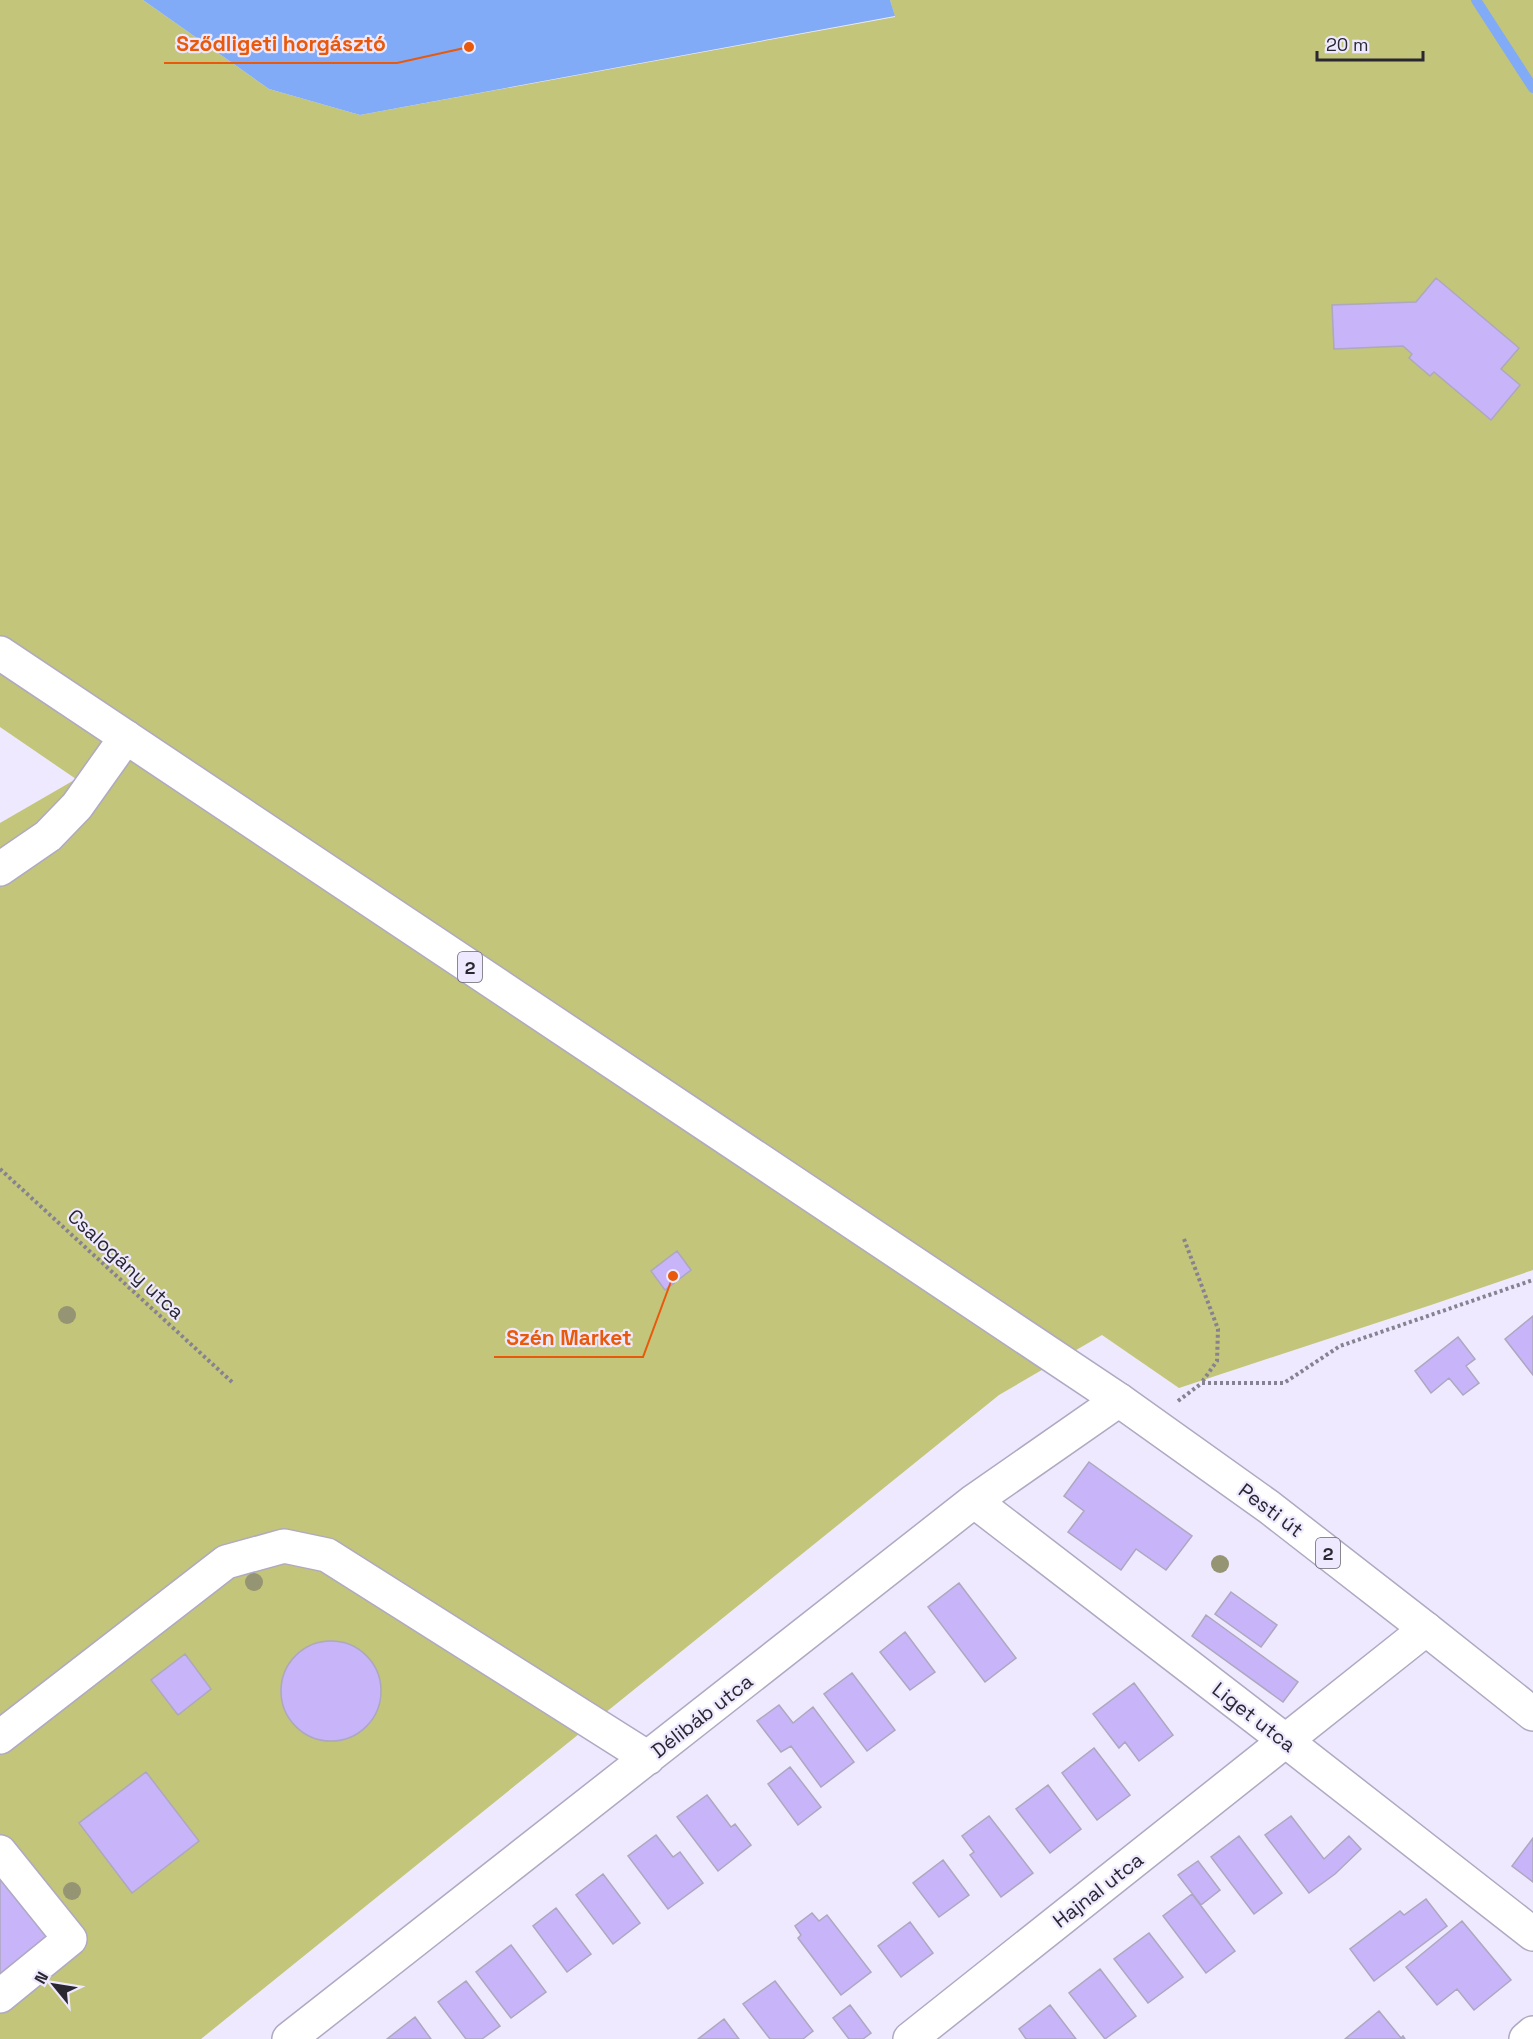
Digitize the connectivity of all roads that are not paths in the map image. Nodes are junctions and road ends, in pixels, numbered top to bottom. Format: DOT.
graph roads {
  1 [pos="0,653"];
  2 [pos="126,737"];
  3 [pos="0,869"];
  4 [pos="1119,1400"];
  5 [pos="974,1501"];
  6 [pos="1426,1629"];
  7 [pos="1533,1714"];
  8 [pos="0,1737"];
  9 [pos="1286,1741"];
  10 [pos="648,1758"];
  11 [pos="0,1852"];
  12 [pos="1533,1934"];
  13 [pos="0,1996"];
  14 [pos="1533,2033"];
  15 [pos="289,2039"];
  16 [pos="910,2039"];
  17 [pos="1526,2039"];
  1 -- 2 [label="street, 2"];
  2 -- 3 [label="street"];
  2 -- 4 [label="street, 2"];
  4 -- 5 [label="street, Délibáb utca"];
  4 -- 6 [label="street, Pesti út / 2"];
  5 -- 9 [label="street, Liget utca"];
  5 -- 10 [label="street, Délibáb utca"];
  6 -- 7 [label="street, Pesti út / 2"];
  6 -- 9 [label="street, Hajnal utca"];
  8 -- 10 [label="street"];
  9 -- 12 [label="street, Liget utca"];
  9 -- 16 [label="street, Hajnal utca"];
  10 -- 15 [label="street, Délibáb utca"];
  11 -- 13 [label="street"];
  14 -- 17 [label="street"];
}
